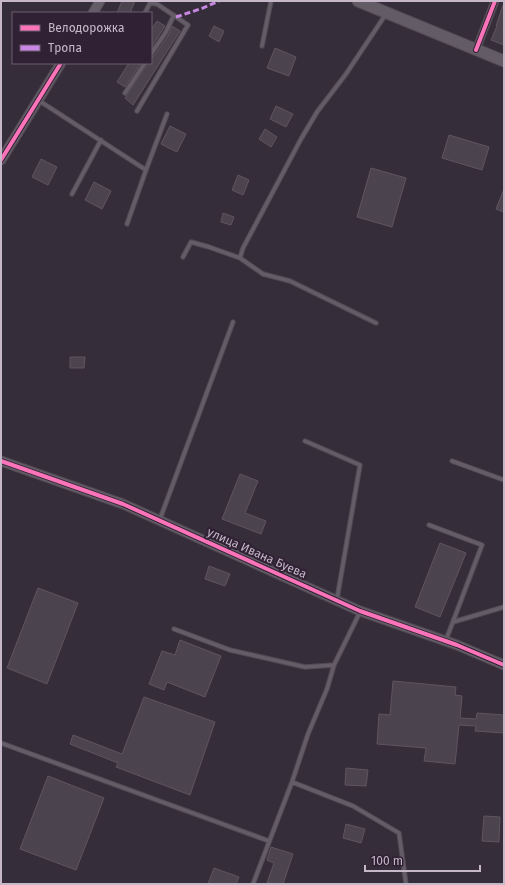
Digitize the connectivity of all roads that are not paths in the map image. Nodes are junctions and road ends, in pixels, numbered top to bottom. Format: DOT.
graph roads {
  1 [pos="100,1"];
  2 [pos="271,1"];
  3 [pos="358,1"];
  4 [pos="495,1"];
  5 [pos="150,2"];
  6 [pos="94,12"];
  7 [pos="145,12"];
  8 [pos="387,13"];
  9 [pos="174,15"];
  10 [pos="262,46"];
  11 [pos="476,50"];
  12 [pos="152,53"];
  13 [pos="504,61"];
  14 [pos="60,64"];
  15 [pos="144,64"];
  16 [pos="125,93"];
  17 [pos="37,100"];
  18 [pos="138,111"];
  19 [pos="167,114"];
  20 [pos="101,140"];
  21 [pos="1,160"];
  22 [pos="146,170"];
  23 [pos="72,194"];
  24 [pos="127,224"];
  25 [pos="183,257"];
  26 [pos="240,258"];
  27 [pos="233,322"];
  28 [pos="376,323"];
  29 [pos="305,441"];
  30 [pos="1,461"];
  31 [pos="452,461"];
  32 [pos="504,480"];
  33 [pos="159,520"];
  34 [pos="429,525"];
  35 [pos="337,600"];
  36 [pos="504,607"];
  37 [pos="360,611"];
  38 [pos="453,622"];
  39 [pos="174,629"];
  40 [pos="446,641"];
  41 [pos="334,665"];
  42 [pos="504,665"];
  43 [pos="1,743"];
  44 [pos="292,782"];
  45 [pos="270,841"];
  46 [pos="253,884"];
  47 [pos="406,884"];
  1 -- 6 [label="street"];
  2 -- 10 [label="lane"];
  3 -- 8 [label="main road"];
  4 -- 11 [label="street"];
  5 -- 7 [label="lane"];
  5 -- 9 [label="lane"];
  8 -- 11 [label="main road"];
  8 -- 26 [label="lane"];
  9 -- 12 [label="lane"];
  9 -- 18 [label="lane"];
  11 -- 13 [label="main road"];
  14 -- 17 [label="street"];
  15 -- 16 [label="lane"];
  17 -- 20 [label="lane"];
  17 -- 21 [label="street"];
  19 -- 22 [label="lane"];
  20 -- 22 [label="lane"];
  20 -- 23 [label="lane"];
  22 -- 24 [label="lane"];
  25 -- 26 [label="lane"];
  26 -- 28 [label="lane"];
  27 -- 33 [label="lane"];
  29 -- 35 [label="lane"];
  30 -- 33 [label="street, улица Ивана Буева"];
  31 -- 32 [label="lane"];
  33 -- 35 [label="street, улица Ивана Буева"];
  34 -- 38 [label="lane"];
  35 -- 37 [label="street, улица Ивана Буева"];
  36 -- 38 [label="lane"];
  37 -- 40 [label="street, улица Ивана Буева"];
  37 -- 41 [label="lane"];
  38 -- 40 [label="lane"];
  39 -- 41 [label="lane"];
  40 -- 42 [label="street, улица Ивана Буева"];
  41 -- 44 [label="lane"];
  43 -- 45 [label="lane"];
  44 -- 45 [label="lane"];
  44 -- 47 [label="lane"];
  45 -- 46 [label="lane"];
}
